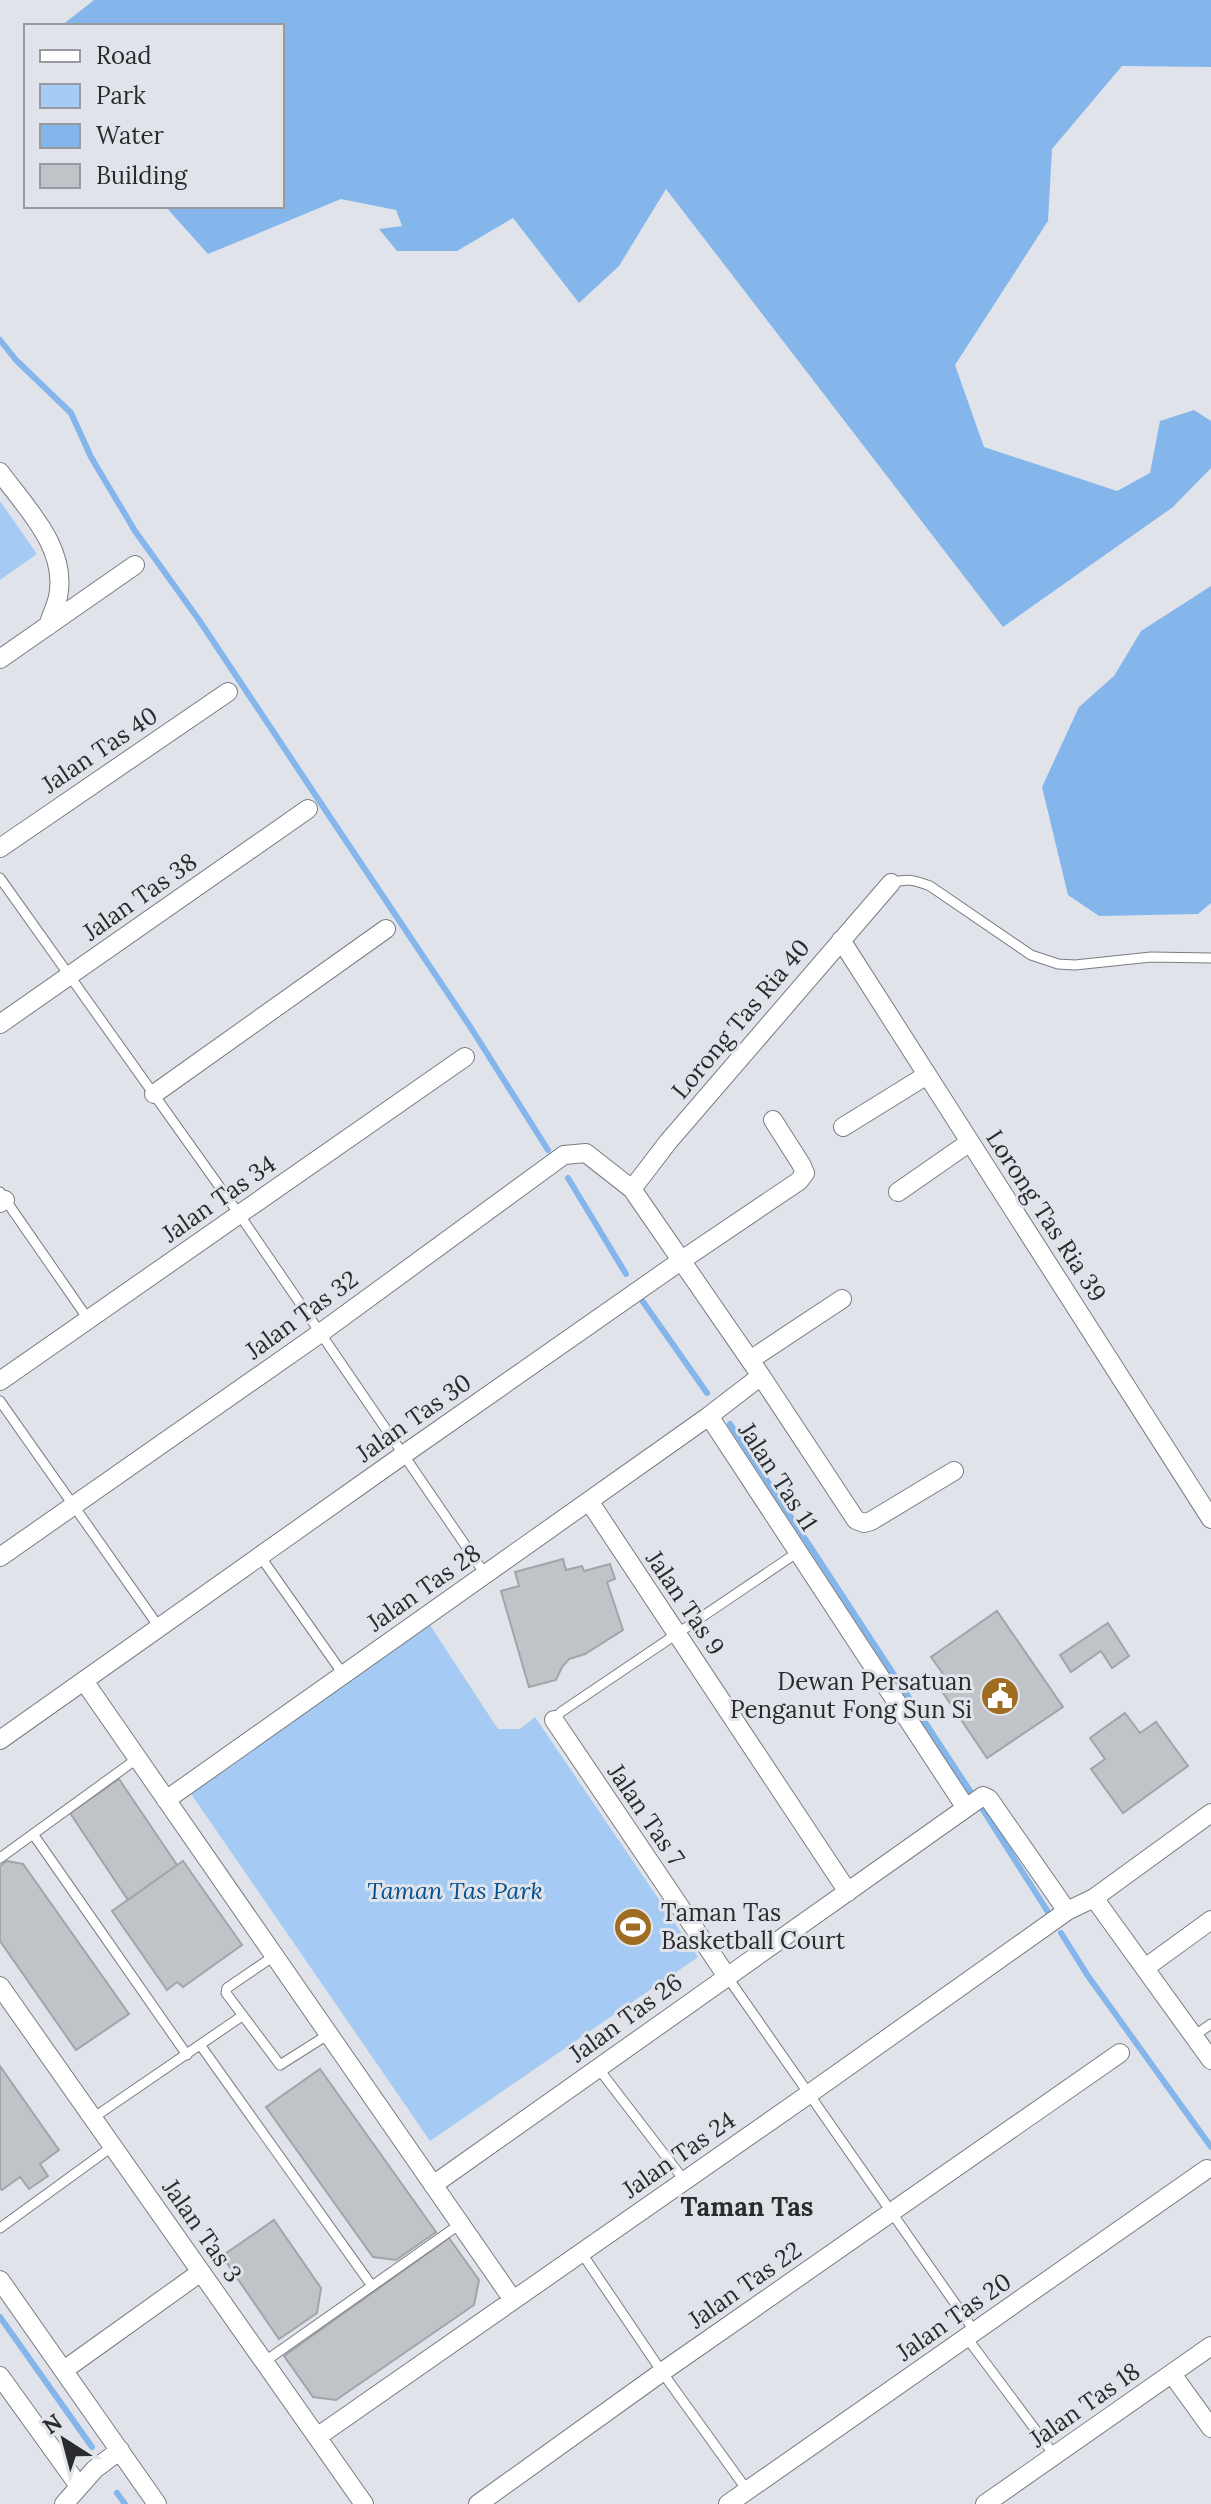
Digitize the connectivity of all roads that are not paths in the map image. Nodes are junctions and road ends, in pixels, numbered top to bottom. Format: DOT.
graph roads {
  1 [pos="0,472"];
  2 [pos="135,565"];
  3 [pos="48,626"];
  4 [pos="0,659"];
  5 [pos="228,692"];
  6 [pos="308,809"];
  7 [pos="0,848"];
  8 [pos="0,878"];
  9 [pos="891,883"];
  10 [pos="386,929"];
  11 [pos="841,940"];
  12 [pos="1211,958"];
  13 [pos="70,975"];
  14 [pos="0,1024"];
  15 [pos="465,1057"];
  16 [pos="927,1075"];
  17 [pos="154,1094"];
  18 [pos="773,1120"];
  19 [pos="843,1127"];
  20 [pos="970,1142"];
  21 [pos="632,1189"];
  22 [pos="898,1192"];
  23 [pos="2,1198"];
  24 [pos="239,1214"];
  25 [pos="682,1260"];
  26 [pos="842,1299"];
  27 [pos="88,1319"];
  28 [pos="319,1334"];
  29 [pos="750,1360"];
  30 [pos="761,1376"];
  31 [pos="0,1381"];
  32 [pos="0,1401"];
  33 [pos="709,1416"];
  34 [pos="403,1455"];
  35 [pos="954,1471"];
  36 [pos="589,1501"];
  37 [pos="75,1505"];
  38 [pos="1211,1519"];
  39 [pos="798,1552"];
  40 [pos="259,1556"];
  41 [pos="0,1557"];
  42 [pos="485,1574"];
  43 [pos="159,1627"];
  44 [pos="678,1635"];
  45 [pos="343,1674"];
  46 [pos="84,1681"];
  47 [pos="554,1720"];
  48 [pos="0,1740"];
  49 [pos="138,1758"];
  50 [pos="166,1800"];
  51 [pos="966,1808"];
  52 [pos="1211,1813"];
  53 [pos="33,1834"];
  54 [pos="0,1858"];
  55 [pos="848,1892"];
  56 [pos="1094,1898"];
  57 [pos="1067,1911"];
  58 [pos="1211,1920"];
  59 [pos="274,1956"];
  60 [pos="1145,1968"];
  61 [pos="726,1975"];
  62 [pos="0,1986"];
  63 [pos="242,2016"];
  64 [pos="1211,2024"];
  65 [pos="329,2034"];
  66 [pos="1194,2036"];
  67 [pos="201,2046"];
  68 [pos="1120,2053"];
  69 [pos="187,2055"];
  70 [pos="1211,2060"];
  71 [pos="598,2068"];
  72 [pos="809,2094"];
  73 [pos="93,2118"];
  74 [pos="113,2146"];
  75 [pos="1207,2169"];
  76 [pos="684,2180"];
  77 [pos="433,2185"];
  78 [pos="890,2213"];
  79 [pos="460,2224"];
  80 [pos="0,2228"];
  81 [pos="581,2252"];
  82 [pos="201,2272"];
  83 [pos="0,2280"];
  84 [pos="372,2286"];
  85 [pos="513,2300"];
  86 [pos="971,2335"];
  87 [pos="1211,2346"];
  88 [pos="264,2362"];
  89 [pos="64,2370"];
  90 [pos="662,2372"];
  91 [pos="1172,2374"];
  92 [pos="0,2376"];
  93 [pos="1211,2428"];
  94 [pos="317,2437"];
  95 [pos="120,2450"];
  96 [pos="1055,2456"];
  97 [pos="79,2486"];
  98 [pos="739,2499"];
  99 [pos="992,2502"];
  100 [pos="64,2504"];
  101 [pos="157,2504"];
  102 [pos="364,2504"];
  103 [pos="478,2504"];
  1 -- 3 [label="street"];
  2 -- 3 [label="street"];
  3 -- 4 [label="street"];
  5 -- 7 [label="street, Jalan Tas 40"];
  6 -- 13 [label="street, Jalan Tas 38"];
  8 -- 13 [label="lane"];
  9 -- 11 [label="street, Lorong Tas Ria 40"];
  9 -- 12 [label="lane"];
  10 -- 17 [label="street"];
  11 -- 16 [label="street, Lorong Tas Ria 39"];
  11 -- 21 [label="street, Lorong Tas Ria 40"];
  13 -- 14 [label="street, Jalan Tas 38"];
  13 -- 17 [label="lane"];
  15 -- 24 [label="street, Jalan Tas 34"];
  16 -- 19 [label="street"];
  16 -- 20 [label="street, Lorong Tas Ria 39"];
  17 -- 24 [label="lane"];
  18 -- 25 [label="street, Jalan Tas 30"];
  20 -- 22 [label="street"];
  20 -- 38 [label="street, Lorong Tas Ria 39"];
  21 -- 25 [label="street"];
  21 -- 28 [label="street, Jalan Tas 32"];
  23 -- 27 [label="lane"];
  24 -- 27 [label="street, Jalan Tas 34"];
  24 -- 28 [label="lane"];
  25 -- 29 [label="street"];
  25 -- 34 [label="street, Jalan Tas 30"];
  26 -- 29 [label="street"];
  27 -- 31 [label="street, Jalan Tas 34"];
  28 -- 34 [label="lane"];
  28 -- 37 [label="street, Jalan Tas 32"];
  29 -- 30 [label="street"];
  30 -- 33 [label="street, Jalan Tas 11"];
  30 -- 35 [label="street"];
  32 -- 37 [label="lane"];
  33 -- 36 [label="street, Jalan Tas 28"];
  33 -- 39 [label="street, Jalan Tas 11"];
  34 -- 40 [label="street, Jalan Tas 30"];
  34 -- 42 [label="lane"];
  36 -- 42 [label="street, Jalan Tas 28"];
  36 -- 44 [label="street, Jalan Tas 9"];
  37 -- 41 [label="street, Jalan Tas 32"];
  37 -- 43 [label="lane"];
  39 -- 44 [label="lane"];
  39 -- 51 [label="street, Jalan Tas 11"];
  40 -- 43 [label="street, Jalan Tas 30"];
  40 -- 45 [label="lane"];
  42 -- 45 [label="street, Jalan Tas 28"];
  43 -- 46 [label="street, Jalan Tas 30"];
  44 -- 47 [label="lane"];
  44 -- 55 [label="street, Jalan Tas 9"];
  45 -- 50 [label="street, Jalan Tas 28"];
  46 -- 48 [label="street, Jalan Tas 30"];
  46 -- 49 [label="street"];
  47 -- 61 [label="street, Jalan Tas 7"];
  49 -- 50 [label="street"];
  49 -- 53 [label="lane"];
  50 -- 59 [label="street"];
  51 -- 55 [label="street, Jalan Tas 26"];
  51 -- 57 [label="street"];
  52 -- 56 [label="street, Jalan Tas 24"];
  53 -- 54 [label="lane"];
  53 -- 69 [label="lane"];
  55 -- 61 [label="street, Jalan Tas 26"];
  56 -- 57 [label="street, Jalan Tas 24"];
  56 -- 60 [label="street"];
  57 -- 72 [label="street, Jalan Tas 24"];
  58 -- 60 [label="street"];
  59 -- 63 [label="lane"];
  59 -- 65 [label="street"];
  60 -- 66 [label="street"];
  61 -- 71 [label="street, Jalan Tas 26"];
  61 -- 72 [label="lane"];
  62 -- 73 [label="street, Jalan Tas 3"];
  63 -- 65 [label="lane"];
  63 -- 67 [label="lane"];
  64 -- 66 [label="lane"];
  65 -- 77 [label="street"];
  66 -- 70 [label="street"];
  67 -- 69 [label="lane"];
  67 -- 84 [label="lane"];
  68 -- 78 [label="street, Jalan Tas 22"];
  69 -- 73 [label="lane"];
  71 -- 76 [label="lane"];
  71 -- 77 [label="street, Jalan Tas 26"];
  72 -- 76 [label="street, Jalan Tas 24"];
  72 -- 78 [label="lane"];
  73 -- 74 [label="street, Jalan Tas 3"];
  74 -- 80 [label="lane"];
  74 -- 82 [label="street, Jalan Tas 3"];
  75 -- 86 [label="street, Jalan Tas 20"];
  76 -- 81 [label="street, Jalan Tas 24"];
  77 -- 79 [label="street"];
  78 -- 86 [label="lane"];
  78 -- 90 [label="street, Jalan Tas 22"];
  79 -- 84 [label="lane"];
  79 -- 85 [label="street"];
  81 -- 85 [label="street, Jalan Tas 24"];
  81 -- 90 [label="lane"];
  82 -- 88 [label="street, Jalan Tas 3"];
  82 -- 89 [label="street"];
  83 -- 89 [label="street"];
  84 -- 88 [label="lane"];
  85 -- 94 [label="street, Jalan Tas 24"];
  86 -- 96 [label="lane"];
  86 -- 98 [label="street, Jalan Tas 20"];
  87 -- 91 [label="street, Jalan Tas 18"];
  88 -- 94 [label="street, Jalan Tas 3"];
  89 -- 95 [label="street"];
  90 -- 98 [label="lane"];
  90 -- 103 [label="street, Jalan Tas 22"];
  91 -- 93 [label="street"];
  91 -- 96 [label="street, Jalan Tas 18"];
  92 -- 97 [label="street"];
  94 -- 102 [label="street, Jalan Tas 3"];
  95 -- 97 [label="street"];
  95 -- 101 [label="street"];
  96 -- 99 [label="street, Jalan Tas 18"];
  97 -- 100 [label="street"];
}
